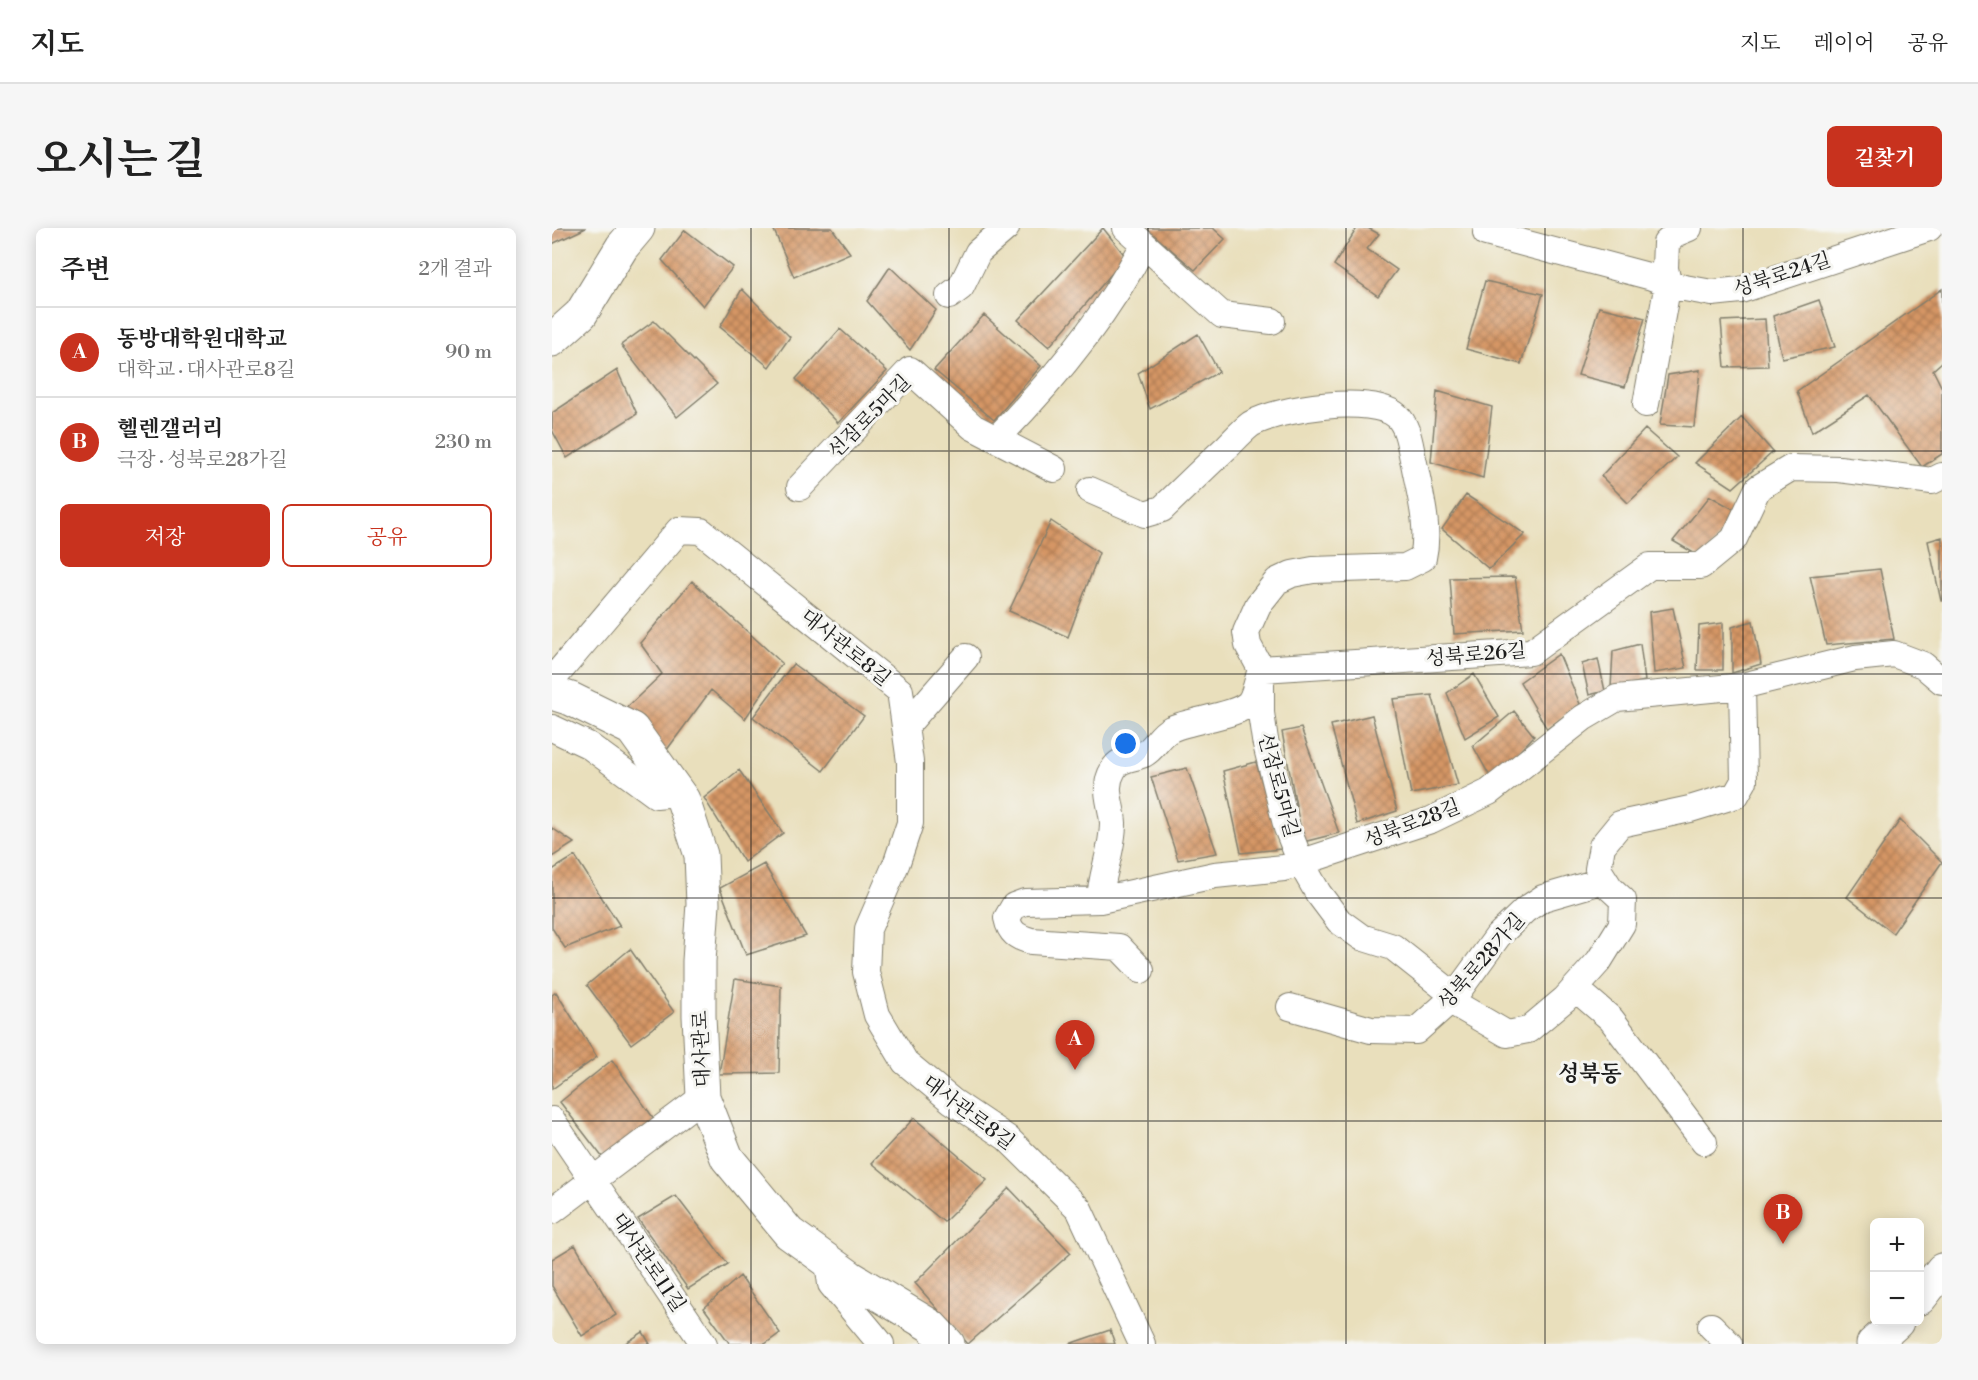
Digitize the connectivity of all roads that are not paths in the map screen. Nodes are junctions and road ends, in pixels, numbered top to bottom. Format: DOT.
graph roads {
  1 [pos="638,228"];
  2 [pos="1006,228"];
  3 [pos="1689,228"];
  4 [pos="1929,228"];
  5 [pos="1486,233"];
  6 [pos="1135,236"];
  7 [pos="1668,283"];
  8 [pos="949,296"];
  9 [pos="1272,321"];
  10 [pos="552,340"];
  11 [pos="1646,404"];
  12 [pos="996,439"];
  13 [pos="1054,469"];
  14 [pos="1942,476"];
  15 [pos="800,487"];
  16 [pos="1090,490"];
  17 [pos="966,657"];
  18 [pos="1262,669"];
  19 [pos="552,680"];
  20 [pos="1942,681"];
  21 [pos="1742,686"];
  22 [pos="552,693"];
  23 [pos="905,727"];
  24 [pos="552,728"];
  25 [pos="678,793"];
  26 [pos="1301,863"];
  27 [pos="1605,880"];
  28 [pos="1100,900"];
  29 [pos="1141,970"];
  30 [pos="1575,988"];
  31 [pos="1453,998"];
  32 [pos="1290,1007"];
  33 [pos="703,1097"];
  34 [pos="552,1120"];
  35 [pos="1704,1142"];
  36 [pos="594,1180"];
  37 [pos="552,1211"];
  38 [pos="828,1262"];
  39 [pos="1942,1269"];
  40 [pos="1924,1293"];
  41 [pos="1711,1326"];
  42 [pos="1893,1326"];
  43 [pos="704,1344"];
  44 [pos="881,1344"];
  45 [pos="948,1344"];
  46 [pos="1142,1344"];
  47 [pos="1729,1344"];
  48 [pos="1874,1344"];
  1 -- 10 [label="main road"];
  2 -- 8 [label="street"];
  3 -- 7 [label="street"];
  4 -- 7 [label="street, 성북로24길"];
  5 -- 7 [label="street, 성북로24길"];
  6 -- 9 [label="street"];
  6 -- 12 [label="street"];
  7 -- 11 [label="street"];
  12 -- 13 [label="street, 선잠로5마길"];
  12 -- 15 [label="street, 선잠로5마길"];
  14 -- 18 [label="street, 성북로26길"];
  16 -- 18 [label="street"];
  17 -- 23 [label="street"];
  18 -- 26 [label="street, 선잠로5마길"];
  18 -- 28 [label="street"];
  19 -- 23 [label="street, 대사관로8길"];
  20 -- 21 [label="street, 성북로28길"];
  21 -- 26 [label="street, 성북로28길"];
  21 -- 27 [label="street, 선잠로5마길"];
  22 -- 25 [label="main road, 대사관로"];
  23 -- 46 [label="street, 대사관로8길"];
  24 -- 25 [label="street"];
  25 -- 33 [label="main road, 대사관로"];
  26 -- 28 [label="street, 성북로28길"];
  26 -- 31 [label="street, 선잠로5마길"];
  27 -- 30 [label="street, 선잠로5마길"];
  27 -- 31 [label="street, 성북로28가길"];
  28 -- 29 [label="street, 성북로28길"];
  30 -- 31 [label="street, 선잠로5마길"];
  30 -- 35 [label="street"];
  31 -- 32 [label="street, 성북로28가길"];
  33 -- 36 [label="street"];
  33 -- 38 [label="main road, 대사관로"];
  34 -- 36 [label="street, 대사관로11길"];
  36 -- 37 [label="street"];
  36 -- 43 [label="street, 대사관로11길"];
  38 -- 44 [label="street"];
  38 -- 45 [label="main road, 대사관로"];
  39 -- 40 [label="main road"];
  41 -- 47 [label="street"];
  42 -- 48 [label="main road"];
}
